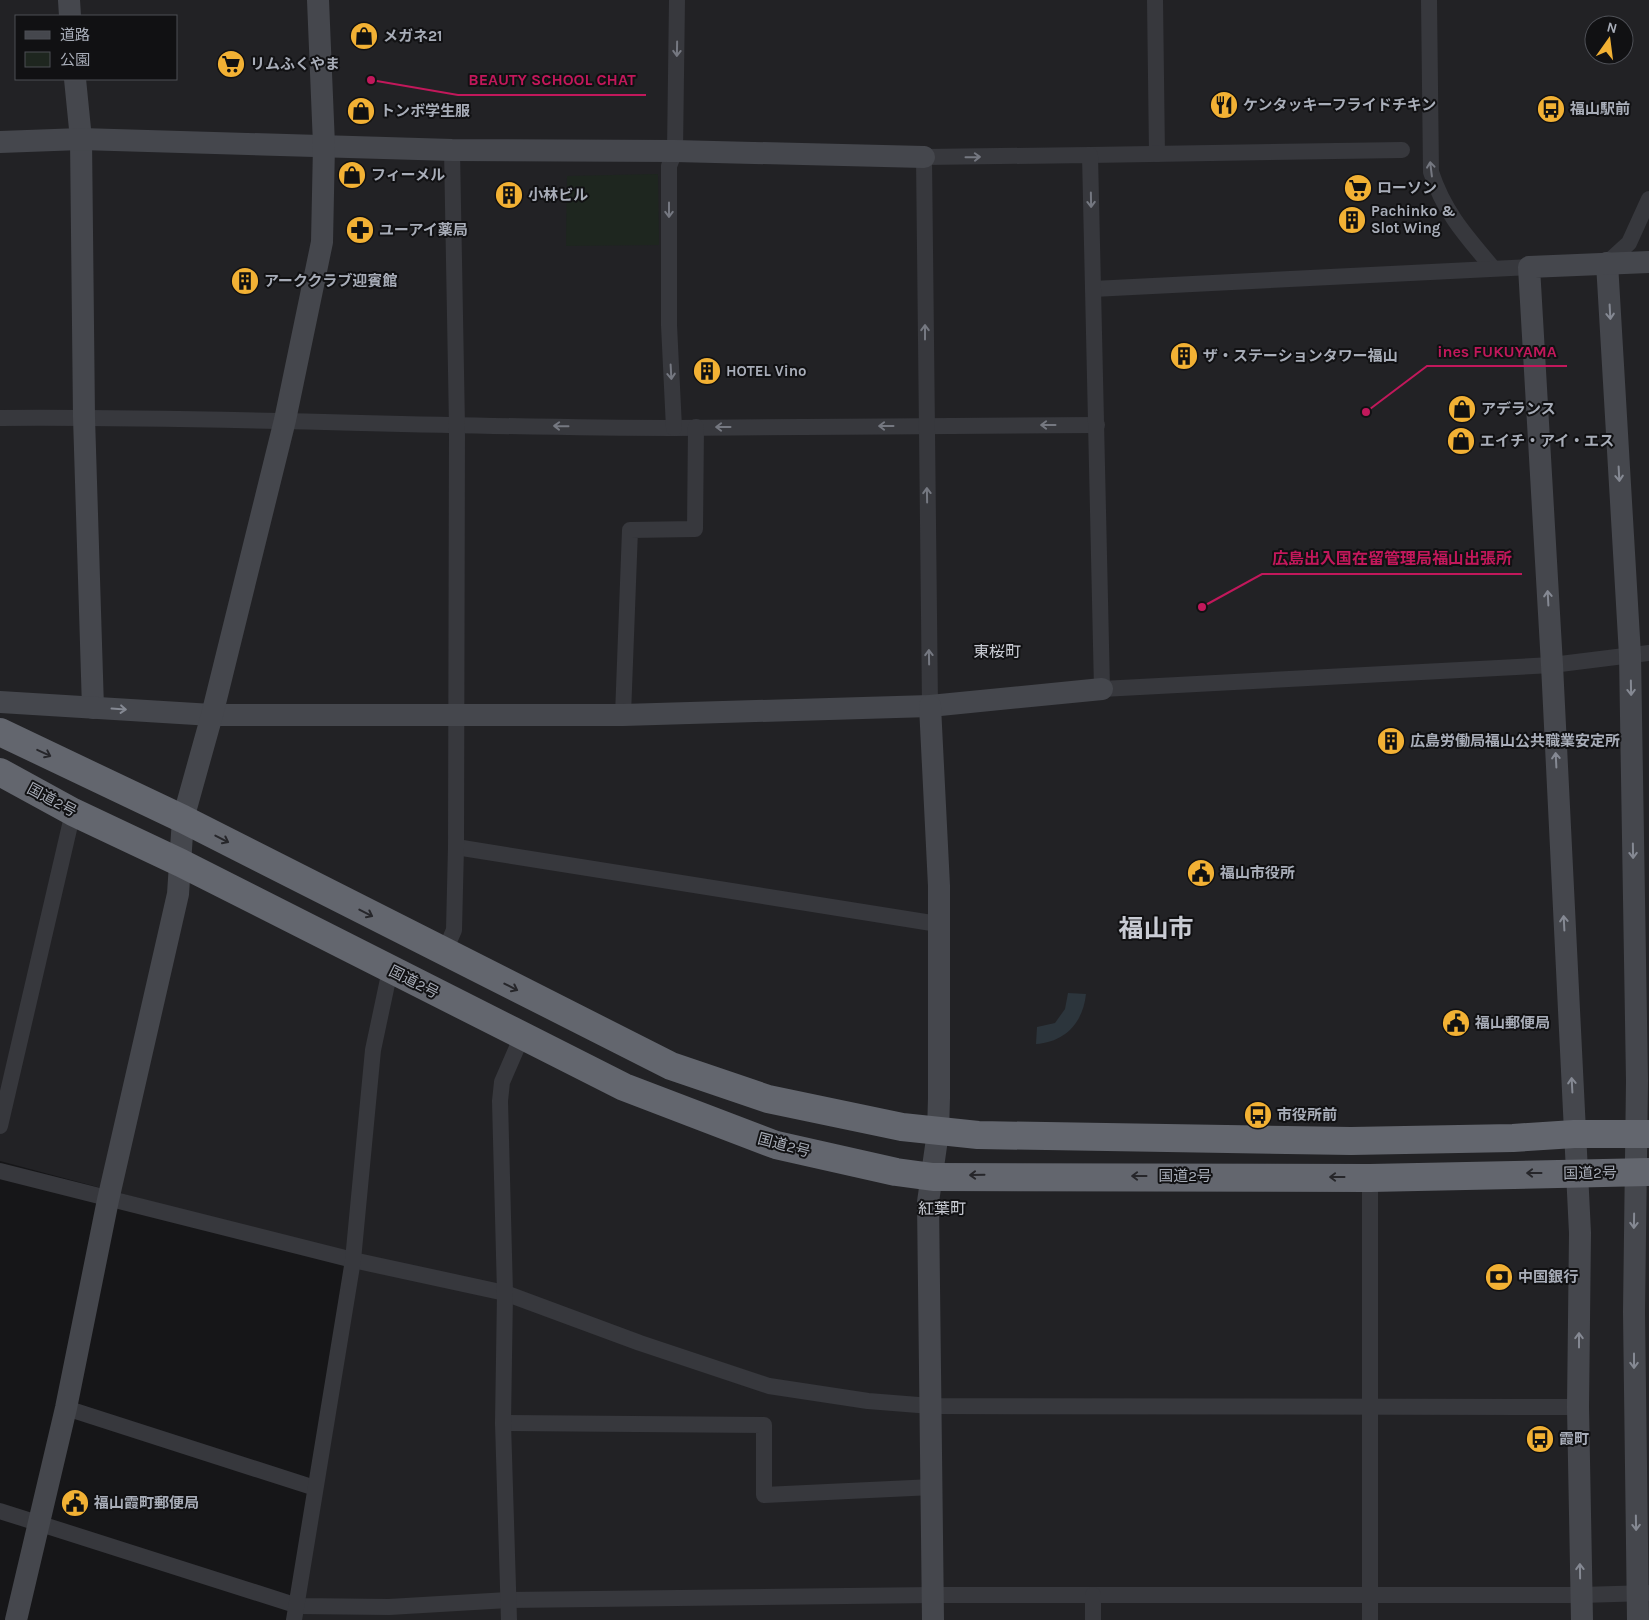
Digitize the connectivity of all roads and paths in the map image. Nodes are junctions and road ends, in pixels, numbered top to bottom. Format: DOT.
graph roads {
  1 [pos="69,0"];
  2 [pos="318,0"];
  3 [pos="677,0"];
  4 [pos="1156,0"];
  5 [pos="1429,0"];
  6 [pos="70,15"];
  7 [pos="76,80"];
  8 [pos="81,139"];
  9 [pos="0,142"];
  10 [pos="324,145"];
  11 [pos="452,150"];
  12 [pos="1402,150"];
  13 [pos="676,151"];
  14 [pos="1157,154"];
  15 [pos="1090,155"];
  16 [pos="924,157"];
  17 [pos="1649,200"];
  18 [pos="1649,262"];
  19 [pos="1607,263"];
  20 [pos="1529,267"];
  21 [pos="1493,268"];
  22 [pos="1093,289"];
  23 [pos="84,417"];
  24 [pos="0,418"];
  25 [pos="285,420"];
  26 [pos="1097,425"];
  27 [pos="456,426"];
  28 [pos="926,426"];
  29 [pos="696,427"];
  30 [pos="674,428"];
  31 [pos="1640,654"];
  32 [pos="1552,665"];
  33 [pos="1102,690"];
  34 [pos="0,702"];
  35 [pos="930,706"];
  36 [pos="92,708"];
  37 [pos="456,714"];
  38 [pos="212,715"];
  39 [pos="623,715"];
  40 [pos="0,732"];
  41 [pos="0,772"];
  42 [pos="73,812"];
  43 [pos="183,819"];
  44 [pos="456,847"];
  45 [pos="181,863"];
  46 [pos="938,924"];
  47 [pos="444,953"];
  48 [pos="390,970"];
  49 [pos="522,1036"];
  50 [pos="0,1126"];
  51 [pos="938,1132"];
  52 [pos="1574,1134"];
  53 [pos="1642,1134"];
  54 [pos="0,1171"];
  55 [pos="1642,1172"];
  56 [pos="1576,1173"];
  57 [pos="933,1176"];
  58 [pos="1370,1178"];
  59 [pos="108,1200"];
  60 [pos="353,1260"];
  61 [pos="505,1293"];
  62 [pos="1642,1404"];
  63 [pos="931,1406"];
  64 [pos="1372,1406"];
  65 [pos="1578,1407"];
  66 [pos="66,1408"];
  67 [pos="503,1423"];
  68 [pos="933,1487"];
  69 [pos="315,1488"];
  70 [pos="0,1511"];
  71 [pos="39,1522"];
  72 [pos="1370,1593"];
  73 [pos="1644,1593"];
  74 [pos="933,1595"];
  75 [pos="1093,1595"];
  76 [pos="1581,1595"];
  77 [pos="508,1600"];
  78 [pos="296,1613"];
  79 [pos="16,1620"];
  80 [pos="509,1620"];
  81 [pos="933,1620"];
  82 [pos="1094,1620"];
  83 [pos="1370,1620"];
  84 [pos="1582,1620"];
  85 [pos="1638,1620"];
  1 -- 6 [label="street"];
  2 -- 10 [label="street"];
  3 -- 13 [label="street, one-way"];
  4 -- 14 [label="street"];
  21 -- 5 [label="street, one-way"];
  7 -- 8 [label="street"];
  8 -- 9 [label="street"];
  8 -- 10 [label="street"];
  8 -- 23 [label="street"];
  10 -- 11 [label="street"];
  10 -- 25 [label="street"];
  11 -- 13 [label="street"];
  11 -- 27 [label="street"];
  12 -- 14 [label="street"];
  13 -- 16 [label="street"];
  13 -- 30 [label="street, one-way"];
  14 -- 15 [label="street"];
  16 -- 15 [label="street, one-way"];
  15 -- 22 [label="street, one-way"];
  28 -- 16 [label="street, one-way"];
  17 -- 19 [label="street"];
  18 -- 19 [label="street"];
  19 -- 20 [label="street"];
  19 -- 31 [label="street, one-way"];
  20 -- 21 [label="street"];
  32 -- 20 [label="street, one-way"];
  21 -- 22 [label="street"];
  22 -- 26 [label="street"];
  23 -- 24 [label="street"];
  23 -- 25 [label="street"];
  23 -- 36 [label="street"];
  25 -- 27 [label="street"];
  25 -- 38 [label="street"];
  26 -- 28 [label="street, one-way"];
  26 -- 33 [label="street"];
  30 -- 27 [label="street, one-way"];
  27 -- 37 [label="street"];
  28 -- 29 [label="street, one-way"];
  35 -- 28 [label="street, one-way"];
  29 -- 30 [label="street"];
  29 -- 39 [label="street"];
  31 -- 32 [label="street"];
  31 -- 53 [label="street, one-way"];
  32 -- 33 [label="street"];
  52 -- 32 [label="street, one-way"];
  33 -- 35 [label="street"];
  34 -- 36 [label="street"];
  35 -- 39 [label="street"];
  35 -- 46 [label="street"];
  36 -- 38 [label="street, one-way"];
  37 -- 38 [label="street"];
  37 -- 39 [label="street"];
  37 -- 44 [label="street"];
  38 -- 43 [label="street"];
  40 -- 43 [label="highway, one-way"];
  41 -- 42 [label="highway, 国道2号"];
  42 -- 45 [label="highway, 国道2号"];
  42 -- 50 [label="street"];
  43 -- 45 [label="street"];
  43 -- 47 [label="highway, one-way"];
  44 -- 46 [label="street"];
  44 -- 47 [label="street"];
  45 -- 48 [label="highway, 国道2号"];
  45 -- 59 [label="street"];
  46 -- 51 [label="street"];
  47 -- 51 [label="highway, one-way"];
  48 -- 49 [label="highway, 国道2号"];
  48 -- 60 [label="street"];
  49 -- 57 [label="highway, 国道2号"];
  49 -- 61 [label="street"];
  51 -- 52 [label="highway"];
  51 -- 57 [label="street"];
  52 -- 53 [label="highway"];
  52 -- 56 [label="street"];
  53 -- 55 [label="street"];
  54 -- 59 [label="street"];
  55 -- 56 [label="highway, 国道2号"];
  55 -- 62 [label="street, one-way"];
  56 -- 58 [label="highway, 国道2号, one-way"];
  65 -- 56 [label="street, one-way"];
  58 -- 57 [label="highway, 国道2号, one-way"];
  57 -- 63 [label="street"];
  58 -- 64 [label="street"];
  59 -- 60 [label="street"];
  59 -- 66 [label="street"];
  60 -- 61 [label="street"];
  60 -- 69 [label="street"];
  61 -- 63 [label="street"];
  61 -- 67 [label="street"];
  62 -- 73 [label="street, one-way"];
  63 -- 64 [label="street"];
  63 -- 68 [label="street"];
  64 -- 65 [label="street"];
  64 -- 72 [label="street"];
  76 -- 65 [label="street, one-way"];
  66 -- 69 [label="street"];
  66 -- 71 [label="street"];
  67 -- 68 [label="street"];
  67 -- 77 [label="street"];
  68 -- 74 [label="street"];
  69 -- 78 [label="street"];
  70 -- 71 [label="street"];
  71 -- 78 [label="street"];
  71 -- 79 [label="street"];
  72 -- 75 [label="street"];
  72 -- 76 [label="street"];
  72 -- 83 [label="street"];
  73 -- 76 [label="street"];
  73 -- 85 [label="street"];
  74 -- 75 [label="street"];
  74 -- 77 [label="street"];
  74 -- 81 [label="street"];
  75 -- 82 [label="street"];
  76 -- 84 [label="street"];
  77 -- 78 [label="street"];
  77 -- 80 [label="street"];
}
